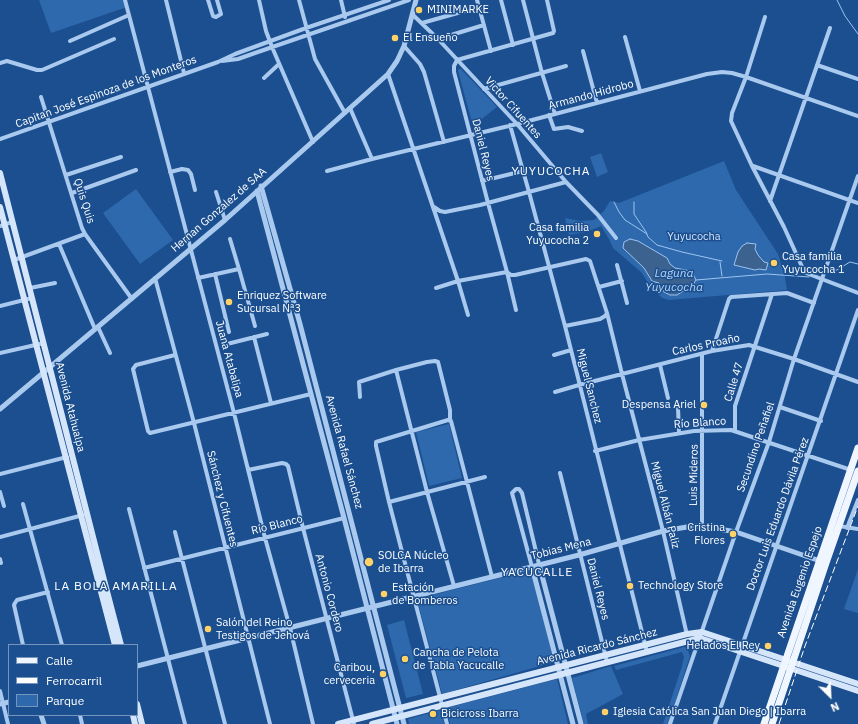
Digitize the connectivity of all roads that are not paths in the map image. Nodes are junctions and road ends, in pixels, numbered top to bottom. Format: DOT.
graph roads {
  1 [pos="125,0"];
  2 [pos="166,0"];
  3 [pos="208,0"];
  4 [pos="217,0"];
  5 [pos="258,0"];
  6 [pos="299,0"];
  7 [pos="341,0"];
  8 [pos="389,0"];
  9 [pos="409,0"];
  10 [pos="416,0"];
  11 [pos="477,0"];
  12 [pos="501,0"];
  13 [pos="523,0"];
  14 [pos="547,0"];
  15 [pos="479,7"];
  16 [pos="344,15"];
  17 [pos="413,15"];
  18 [pos="129,16"];
  19 [pos="765,17"];
  20 [pos="345,21"];
  21 [pos="422,23"];
  22 [pos="484,25"];
  23 [pos="306,28"];
  24 [pos="830,28"];
  25 [pos="308,34"];
  26 [pos="625,37"];
  27 [pos="114,39"];
  28 [pos="438,39"];
  29 [pos="534,40"];
  30 [pos="70,41"];
  31 [pos="270,41"];
  32 [pos="513,45"];
  33 [pos="404,46"];
  34 [pos="272,47"];
  35 [pos="491,51"];
  36 [pos="583,51"];
  37 [pos="457,60"];
  38 [pos="218,62"];
  39 [pos="0,63"];
  40 [pos="280,64"];
  41 [pos="817,65"];
  42 [pos="566,66"];
  43 [pos="184,73"];
  44 [pos="542,73"];
  45 [pos="388,74"];
  46 [pos="746,77"];
  47 [pos="264,78"];
  48 [pos="858,79"];
  49 [pos="148,86"];
  50 [pos="484,89"];
  51 [pos="640,92"];
  52 [pos="41,97"];
  53 [pos="805,98"];
  54 [pos="597,103"];
  55 [pos="350,108"];
  56 [pos="345,113"];
  57 [pos="555,114"];
  58 [pos="549,115"];
  59 [pos="858,116"];
  60 [pos="48,122"];
  61 [pos="517,124"];
  62 [pos="510,125"];
  63 [pos="582,131"];
  64 [pos="470,135"];
  65 [pos="0,139"];
  66 [pos="313,142"];
  67 [pos="444,142"];
  68 [pos="413,149"];
  69 [pos="121,157"];
  70 [pos="372,159"];
  71 [pos="752,166"];
  72 [pos="136,170"];
  73 [pos="326,171"];
  74 [pos="523,171"];
  75 [pos="170,172"];
  76 [pos="0,173"];
  77 [pos="66,175"];
  78 [pos="779,176"];
  79 [pos="858,176"];
  80 [pos="482,181"];
  81 [pos="566,182"];
  82 [pos="261,186"];
  83 [pos="195,190"];
  84 [pos="257,191"];
  85 [pos="216,192"];
  86 [pos="529,192"];
  87 [pos="72,193"];
  88 [pos="850,200"];
  89 [pos="770,201"];
  90 [pos="488,203"];
  91 [pos="858,203"];
  92 [pos="0,207"];
  93 [pos="434,207"];
  94 [pos="225,220"];
  95 [pos="12,222"];
  96 [pos="2,225"];
  97 [pos="85,234"];
  98 [pos="616,238"];
  99 [pos="230,239"];
  100 [pos="59,244"];
  101 [pos="190,249"];
  102 [pos="21,257"];
  103 [pos="14,260"];
  104 [pos="617,265"];
  105 [pos="549,268"];
  106 [pos="239,269"];
  107 [pos="507,272"];
  108 [pos="215,274"];
  109 [pos="155,278"];
  110 [pos="198,278"];
  111 [pos="821,279"];
  112 [pos="458,281"];
  113 [pos="622,281"];
  114 [pos="55,283"];
  115 [pos="599,287"];
  116 [pos="30,288"];
  117 [pos="436,288"];
  118 [pos="858,293"];
  119 [pos="772,294"];
  120 [pos="32,298"];
  121 [pos="132,299"];
  122 [pos="24,300"];
  123 [pos="814,303"];
  124 [pos="627,304"];
  125 [pos="0,306"];
  126 [pos="516,310"];
  127 [pos="858,310"];
  128 [pos="607,313"];
  129 [pos="468,315"];
  130 [pos="255,326"];
  131 [pos="564,326"];
  132 [pos="96,328"];
  133 [pos="229,332"];
  134 [pos="267,334"];
  135 [pos="254,337"];
  136 [pos="44,343"];
  137 [pos="223,344"];
  138 [pos="36,345"];
  139 [pos="754,347"];
  140 [pos="571,350"];
  141 [pos="712,351"];
  142 [pos="0,353"];
  143 [pos="110,353"];
  144 [pos="702,354"];
  145 [pos="175,355"];
  146 [pos="554,355"];
  147 [pos="794,359"];
  148 [pos="660,365"];
  149 [pos="49,368"];
  150 [pos="396,370"];
  151 [pos="42,373"];
  152 [pos="622,374"];
  153 [pos="836,375"];
  154 [pos="858,382"];
  155 [pos="579,385"];
  156 [pos="555,392"];
  157 [pos="311,394"];
  158 [pos="360,396"];
  159 [pos="668,398"];
  160 [pos="271,403"];
  161 [pos="678,407"];
  162 [pos="780,407"];
  163 [pos="0,409"];
  164 [pos="234,413"];
  165 [pos="448,420"];
  166 [pos="821,421"];
  167 [pos="194,423"];
  168 [pos="703,430"];
  169 [pos="734,430"];
  170 [pos="412,431"];
  171 [pos="679,434"];
  172 [pos="639,440"];
  173 [pos="769,442"];
  174 [pos="858,448"];
  175 [pos="595,451"];
  176 [pos="72,455"];
  177 [pos="809,455"];
  178 [pos="65,457"];
  179 [pos="248,470"];
  180 [pos="854,470"];
  181 [pos="560,473"];
  182 [pos="0,474"];
  183 [pos="484,477"];
  184 [pos="467,481"];
  185 [pos="0,492"];
  186 [pos="427,492"];
  187 [pos="858,500"];
  188 [pos="389,502"];
  189 [pos="23,504"];
  190 [pos="4,506"];
  191 [pos="129,509"];
  192 [pos="87,514"];
  193 [pos="80,516"];
  194 [pos="344,518"];
  195 [pos="702,526"];
  196 [pos="838,526"];
  197 [pos="303,528"];
  198 [pos="847,528"];
  199 [pos="858,529"];
  200 [pos="31,530"];
  201 [pos="663,531"];
  202 [pos="175,532"];
  203 [pos="736,532"];
  204 [pos="0,537"];
  205 [pos="265,538"];
  206 [pos="356,539"];
  207 [pos="350,540"];
  208 [pos="620,544"];
  209 [pos="776,546"];
  210 [pos="226,548"];
  211 [pos="580,555"];
  212 [pos="183,558"];
  213 [pos="822,562"];
  214 [pos="539,564"];
  215 [pos="532,566"];
  216 [pos="144,568"];
  217 [pos="492,577"];
  218 [pos="454,586"];
  219 [pos="48,592"];
  220 [pos="414,596"];
  221 [pos="374,606"];
  222 [pos="368,608"];
  223 [pos="326,618"];
  224 [pos="290,628"];
  225 [pos="702,632"];
  226 [pos="687,634"];
  227 [pos="248,638"];
  228 [pos="700,638"];
  229 [pos="689,641"];
  230 [pos="23,644"];
  231 [pos="62,644"];
  232 [pos="115,644"];
  233 [pos="122,644"];
  234 [pos="742,644"];
  235 [pos="645,645"];
  236 [pos="205,648"];
  237 [pos="740,651"];
  238 [pos="646,652"];
  239 [pos="605,655"];
  240 [pos="168,658"];
  241 [pos="607,662"];
  242 [pos="784,662"];
  243 [pos="565,665"];
  244 [pos="792,665"];
  245 [pos="138,666"];
  246 [pos="558,667"];
  247 [pos="567,673"];
  248 [pos="560,675"];
  249 [pos="858,684"];
  250 [pos="0,691"];
  251 [pos="858,691"];
  252 [pos="440,698"];
  253 [pos="2,704"];
  254 [pos="442,706"];
  255 [pos="138,708"];
  256 [pos="397,709"];
  257 [pos="398,720"];
  258 [pos="354,722"];
  259 [pos="8,724"];
  260 [pos="142,724"];
  261 [pos="185,724"];
  262 [pos="225,724"];
  263 [pos="270,724"];
  264 [pos="314,724"];
  265 [pos="338,724"];
  266 [pos="372,724"];
  267 [pos="404,724"];
  268 [pos="447,724"];
  269 [pos="573,724"];
  270 [pos="581,724"];
  271 [pos="670,724"];
  272 [pos="715,724"];
  273 [pos="764,724"];
  274 [pos="772,724"];
  1 -- 18 [label="street, Juana Atabalipa"];
  2 -- 43 [label="street"];
  3 -- 4 [label="street"];
  5 -- 31 [label="street"];
  6 -- 23 [label="street"];
  7 -- 16 [label="street"];
  8 -- 16 [label="street, Capitan José Espinoza de los Monteros"];
  9 -- 20 [label="street, Capitan José Espinoza de los Monteros"];
  10 -- 17 [label="street, Hernan Gonzalez de SAA"];
  11 -- 15 [label="street"];
  12 -- 32 [label="street"];
  13 -- 29 [label="street"];
  14 -- 29 [label="street"];
  15 -- 21 [label="street"];
  15 -- 22 [label="street"];
  16 -- 20 [label="street"];
  16 -- 23 [label="street, Capitan José Espinoza de los Monteros"];
  17 -- 21 [label="street, Victor Cifuentes"];
  17 -- 33 [label="street, Hernan Gonzalez de SAA"];
  18 -- 30 [label="street"];
  18 -- 49 [label="street, Juana Atabalipa"];
  19 -- 46 [label="street"];
  20 -- 25 [label="street, Capitan José Espinoza de los Monteros"];
  21 -- 28 [label="street, Victor Cifuentes"];
  22 -- 28 [label="street"];
  22 -- 35 [label="street"];
  23 -- 25 [label="street"];
  23 -- 31 [label="street, Capitan José Espinoza de los Monteros"];
  24 -- 41 [label="street"];
  25 -- 34 [label="street, Capitan José Espinoza de los Monteros"];
  25 -- 56 [label="street"];
  26 -- 51 [label="street"];
  27 -- 39 [label="street"];
  28 -- 37 [label="street, Victor Cifuentes"];
  29 -- 32 [label="street"];
  29 -- 44 [label="street"];
  31 -- 34 [label="street"];
  31 -- 38 [label="street, Capitan José Espinoza de los Monteros"];
  32 -- 35 [label="street"];
  33 -- 45 [label="street, Hernan Gonzalez de SAA"];
  33 -- 67 [label="street"];
  34 -- 38 [label="street, Capitan José Espinoza de los Monteros"];
  34 -- 40 [label="street"];
  35 -- 37 [label="street"];
  36 -- 54 [label="street"];
  37 -- 50 [label="street, Victor Cifuentes"];
  37 -- 64 [label="street, Daniel Reyes"];
  38 -- 43 [label="street, Capitan José Espinoza de los Monteros"];
  40 -- 47 [label="street"];
  40 -- 66 [label="street"];
  41 -- 48 [label="street"];
  41 -- 53 [label="street"];
  42 -- 44 [label="street"];
  43 -- 49 [label="street, Capitan José Espinoza de los Monteros"];
  44 -- 50 [label="street"];
  44 -- 57 [label="street"];
  45 -- 55 [label="street, Hernan Gonzalez de SAA"];
  45 -- 68 [label="street"];
  46 -- 51 [label="street, Armando Hidrobo"];
  46 -- 53 [label="street, Armando Hidrobo"];
  46 -- 71 [label="street"];
  49 -- 60 [label="street, Capitan José Espinoza de los Monteros"];
  49 -- 75 [label="street, Juana Atabalipa"];
  50 -- 61 [label="street, Victor Cifuentes"];
  51 -- 54 [label="street, Armando Hidrobo"];
  52 -- 60 [label="street, Quis Quis"];
  53 -- 59 [label="street, Armando Hidrobo"];
  53 -- 78 [label="street"];
  54 -- 57 [label="street, Armando Hidrobo"];
  55 -- 56 [label="street, Hernan Gonzalez de SAA"];
  55 -- 70 [label="street"];
  56 -- 66 [label="street, Hernan Gonzalez de SAA"];
  57 -- 58 [label="street, Armando Hidrobo"];
  58 -- 61 [label="street, Armando Hidrobo"];
  58 -- 63 [label="street"];
  60 -- 65 [label="street, Capitan José Espinoza de los Monteros"];
  60 -- 77 [label="street, Quis Quis"];
  61 -- 62 [label="street, Armando Hidrobo"];
  61 -- 81 [label="street, Victor Cifuentes"];
  62 -- 64 [label="street, Armando Hidrobo"];
  62 -- 74 [label="street, Miguel Sanchez"];
  64 -- 67 [label="street, Armando Hidrobo"];
  64 -- 80 [label="street, Daniel Reyes"];
  66 -- 82 [label="street, Hernan Gonzalez de SAA"];
  67 -- 68 [label="street, Armando Hidrobo"];
  68 -- 70 [label="street, Armando Hidrobo"];
  68 -- 93 [label="street"];
  69 -- 77 [label="street"];
  70 -- 73 [label="street, Armando Hidrobo"];
  71 -- 78 [label="street"];
  71 -- 89 [label="street"];
  72 -- 87 [label="street"];
  74 -- 80 [label="street"];
  74 -- 86 [label="street, Miguel Sanchez"];
  75 -- 83 [label="street"];
  75 -- 101 [label="street, Juana Atabalipa"];
  76 -- 95 [label="main road, Avenida Atahualpa"];
  77 -- 87 [label="street, Quis Quis"];
  78 -- 88 [label="street"];
  78 -- 89 [label="street"];
  79 -- 88 [label="street, Secundino Peñafiel"];
  80 -- 90 [label="street, Daniel Reyes"];
  81 -- 86 [label="street"];
  81 -- 98 [label="street, Victor Cifuentes"];
  82 -- 84 [label="street, Hernan Gonzalez de SAA"];
  82 -- 206 [label="street, Avenida Rafael Sánchez"];
  84 -- 94 [label="street, Hernan Gonzalez de SAA"];
  84 -- 157 [label="street, Avenida Rafael Sánchez"];
  85 -- 94 [label="street"];
  86 -- 90 [label="street"];
  86 -- 105 [label="street, Miguel Sanchez"];
  87 -- 97 [label="street, Quis Quis"];
  88 -- 91 [label="street"];
  88 -- 111 [label="street, Secundino Peñafiel"];
  89 -- 111 [label="street"];
  90 -- 93 [label="street"];
  90 -- 107 [label="street, Daniel Reyes"];
  92 -- 96 [label="main road, Avenida Atahualpa"];
  93 -- 112 [label="street"];
  94 -- 101 [label="street, Hernan Gonzalez de SAA"];
  95 -- 96 [label="street"];
  95 -- 102 [label="main road, Avenida Atahualpa"];
  96 -- 103 [label="main road, Avenida Atahualpa"];
  97 -- 100 [label="street"];
  97 -- 121 [label="street, Quis Quis"];
  99 -- 106 [label="street"];
  100 -- 102 [label="street"];
  100 -- 132 [label="street"];
  101 -- 109 [label="street, Hernan Gonzalez de SAA"];
  101 -- 110 [label="street, Juana Atabalipa"];
  102 -- 103 [label="street"];
  102 -- 116 [label="main road, Avenida Atahualpa"];
  103 -- 122 [label="main road, Avenida Atahualpa"];
  104 -- 113 [label="street"];
  105 -- 107 [label="street"];
  105 -- 115 [label="street, Miguel Albán Paliz"];
  105 -- 131 [label="street, Miguel Sanchez"];
  106 -- 108 [label="street"];
  106 -- 130 [label="street"];
  107 -- 112 [label="street"];
  107 -- 126 [label="street, Daniel Reyes"];
  108 -- 110 [label="street"];
  108 -- 133 [label="street"];
  109 -- 121 [label="street, Hernan Gonzalez de SAA"];
  109 -- 145 [label="street, Sánchez y Cifuentes"];
  110 -- 164 [label="street, Juana Atabalipa"];
  111 -- 118 [label="street"];
  111 -- 123 [label="street, Secundino Peñafiel"];
  112 -- 117 [label="street"];
  112 -- 129 [label="street"];
  113 -- 115 [label="street"];
  113 -- 124 [label="street"];
  114 -- 116 [label="street"];
  115 -- 128 [label="street, Miguel Albán Paliz"];
  116 -- 120 [label="main road, Avenida Atahualpa"];
  119 -- 123 [label="street"];
  119 -- 139 [label="street, Calle 47"];
  119 -- 141 [label="street"];
  120 -- 122 [label="street"];
  120 -- 136 [label="main road, Avenida Atahualpa"];
  121 -- 132 [label="street, Hernan Gonzalez de SAA"];
  122 -- 125 [label="street"];
  122 -- 138 [label="main road, Avenida Atahualpa"];
  123 -- 147 [label="street, Secundino Peñafiel"];
  127 -- 153 [label="street, Doctor Luis Eduardo Dávila Pérez"];
  128 -- 131 [label="street"];
  128 -- 152 [label="street, Miguel Albán Paliz"];
  131 -- 140 [label="street, Miguel Sanchez"];
  132 -- 143 [label="street"];
  132 -- 149 [label="street, Hernan Gonzalez de SAA"];
  134 -- 135 [label="street"];
  135 -- 137 [label="street"];
  135 -- 160 [label="street"];
  136 -- 138 [label="street"];
  136 -- 149 [label="main road, Avenida Atahualpa"];
  138 -- 142 [label="street"];
  138 -- 151 [label="main road, Avenida Atahualpa"];
  139 -- 141 [label="street, Carlos Proaño"];
  139 -- 147 [label="street, Carlos Proaño"];
  139 -- 169 [label="street, Calle 47"];
  140 -- 146 [label="street"];
  140 -- 155 [label="street, Miguel Sanchez"];
  141 -- 144 [label="street, Carlos Proaño"];
  144 -- 148 [label="street, Carlos Proaño"];
  144 -- 168 [label="street, Luis Mideros"];
  145 -- 167 [label="street, Sánchez y Cifuentes"];
  145 -- 167 [label="street"];
  147 -- 153 [label="street, Carlos Proaño"];
  147 -- 162 [label="street, Secundino Peñafiel"];
  148 -- 152 [label="street, Carlos Proaño"];
  148 -- 159 [label="street"];
  149 -- 151 [label="street, Hernan Gonzalez de SAA"];
  149 -- 176 [label="main road, Avenida Atahualpa"];
  150 -- 158 [label="street"];
  150 -- 165 [label="street"];
  150 -- 170 [label="street"];
  151 -- 163 [label="street, Hernan Gonzalez de SAA"];
  151 -- 178 [label="main road, Avenida Atahualpa"];
  152 -- 155 [label="street, Carlos Proaño"];
  152 -- 172 [label="street, Miguel Albán Paliz"];
  153 -- 154 [label="street, Carlos Proaño"];
  153 -- 166 [label="street, Doctor Luis Eduardo Dávila Pérez"];
  155 -- 156 [label="street, Carlos Proaño"];
  155 -- 175 [label="street, Miguel Sanchez"];
  157 -- 160 [label="street"];
  157 -- 194 [label="street, Avenida Rafael Sánchez"];
  160 -- 164 [label="street"];
  161 -- 171 [label="street"];
  162 -- 166 [label="street"];
  162 -- 173 [label="street, Secundino Peñafiel"];
  164 -- 167 [label="street"];
  164 -- 179 [label="street, Juana Atabalipa"];
  165 -- 170 [label="street"];
  165 -- 184 [label="street"];
  166 -- 177 [label="street, Doctor Luis Eduardo Dávila Pérez"];
  167 -- 210 [label="street, Sánchez y Cifuentes"];
  168 -- 169 [label="street, Río Blanco"];
  168 -- 171 [label="street, Río Blanco"];
  168 -- 195 [label="street, Luis Mideros"];
  169 -- 173 [label="street, Río Blanco"];
  170 -- 186 [label="street"];
  170 -- 188 [label="street"];
  171 -- 172 [label="street, Río Blanco"];
  172 -- 175 [label="street, Río Blanco"];
  172 -- 201 [label="street, Miguel Albán Paliz"];
  173 -- 177 [label="street, Río Blanco"];
  173 -- 203 [label="street, Secundino Peñafiel"];
  174 -- 180 [label="main road, Avenida Eugenio Espejo"];
  175 -- 208 [label="street, Miguel Sanchez"];
  176 -- 178 [label="street"];
  176 -- 192 [label="main road, Avenida Atahualpa"];
  177 -- 180 [label="street, Río Blanco"];
  177 -- 209 [label="street, Doctor Luis Eduardo Dávila Pérez"];
  178 -- 182 [label="street"];
  178 -- 193 [label="main road, Avenida Atahualpa"];
  179 -- 197 [label="street, Antonio Cordero"];
  179 -- 205 [label="street, Juana Atabalipa"];
  180 -- 196 [label="main road, Avenida Eugenio Espejo"];
  180 -- 213 [label="main road, Avenida Eugenio Espejo"];
  181 -- 211 [label="street, Daniel Reyes"];
  183 -- 184 [label="street"];
  184 -- 186 [label="street"];
  184 -- 217 [label="street"];
  185 -- 190 [label="street"];
  186 -- 188 [label="street"];
  186 -- 218 [label="street"];
  187 -- 198 [label="street"];
  188 -- 220 [label="street"];
  189 -- 200 [label="street"];
  191 -- 216 [label="street"];
  192 -- 193 [label="street"];
  192 -- 233 [label="main road, Avenida Atahualpa"];
  193 -- 200 [label="street"];
  193 -- 232 [label="main road, Avenida Atahualpa"];
  194 -- 197 [label="street, Río Blanco"];
  194 -- 207 [label="street, Avenida Rafael Sánchez"];
  195 -- 201 [label="street, Tobias Mena"];
  195 -- 203 [label="street, Tobias Mena"];
  196 -- 198 [label="street"];
  196 -- 213 [label="main road, Avenida Eugenio Espejo"];
  197 -- 205 [label="street, Río Blanco"];
  197 -- 223 [label="street, Antonio Cordero"];
  198 -- 199 [label="street"];
  200 -- 204 [label="street"];
  200 -- 219 [label="street"];
  201 -- 208 [label="street, Tobias Mena"];
  201 -- 226 [label="street, Miguel Albán Paliz"];
  202 -- 212 [label="street"];
  203 -- 209 [label="street, Tobias Mena"];
  203 -- 225 [label="street, Secundino Peñafiel"];
  205 -- 210 [label="street, Río Blanco"];
  205 -- 224 [label="street, Juana Atabalipa"];
  206 -- 207 [label="street"];
  206 -- 221 [label="street, Avenida Rafael Sánchez"];
  207 -- 222 [label="street, Avenida Rafael Sánchez"];
  208 -- 211 [label="street, Tobias Mena"];
  208 -- 235 [label="street, Miguel Sanchez"];
  209 -- 213 [label="street, Tobias Mena"];
  209 -- 234 [label="street, Doctor Luis Eduardo Dávila Pérez"];
  210 -- 212 [label="street, Río Blanco"];
  210 -- 227 [label="street, Sánchez y Cifuentes"];
  211 -- 214 [label="street, Tobias Mena"];
  211 -- 239 [label="street, Daniel Reyes"];
  212 -- 216 [label="street, Río Blanco"];
  212 -- 236 [label="street"];
  213 -- 242 [label="main road, Avenida Eugenio Espejo"];
  213 -- 244 [label="main road, Avenida Eugenio Espejo"];
  214 -- 215 [label="street, Tobias Mena"];
  214 -- 215 [label="street"];
  214 -- 243 [label="street"];
  215 -- 217 [label="street, Tobias Mena"];
  215 -- 246 [label="street"];
  216 -- 240 [label="street"];
  217 -- 218 [label="street, Tobias Mena"];
  218 -- 220 [label="street, Tobias Mena"];
  219 -- 230 [label="street"];
  219 -- 231 [label="street"];
  220 -- 221 [label="street, Tobias Mena"];
  220 -- 252 [label="street"];
  221 -- 222 [label="street, Tobias Mena"];
  221 -- 256 [label="street, Avenida Rafael Sánchez"];
  222 -- 223 [label="street, Tobias Mena"];
  222 -- 256 [label="street, Avenida Rafael Sánchez"];
  223 -- 224 [label="street, Tobias Mena"];
  223 -- 258 [label="street, Antonio Cordero"];
  224 -- 227 [label="street, Tobias Mena"];
  224 -- 264 [label="street, Juana Atabalipa"];
  225 -- 226 [label="main road, Avenida Ricardo Sánchez"];
  225 -- 228 [label="street, Secundino Peñafiel"];
  225 -- 234 [label="main road, Avenida Ricardo Sánchez"];
  226 -- 229 [label="street, Miguel Albán Paliz"];
  226 -- 235 [label="main road, Avenida Ricardo Sánchez"];
  227 -- 236 [label="street, Tobias Mena"];
  227 -- 263 [label="street, Sánchez y Cifuentes"];
  228 -- 229 [label="main road, Avenida Ricardo Sánchez"];
  228 -- 237 [label="main road, Avenida Ricardo Sánchez"];
  228 -- 271 [label="street, Secundino Peñafiel"];
  229 -- 238 [label="main road, Avenida Ricardo Sánchez"];
  234 -- 237 [label="street, Doctor Luis Eduardo Dávila Pérez"];
  234 -- 242 [label="main road, Avenida Ricardo Sánchez"];
  235 -- 238 [label="street, Miguel Sanchez"];
  235 -- 239 [label="main road, Avenida Ricardo Sánchez"];
  236 -- 240 [label="street, Tobias Mena"];
  236 -- 262 [label="street"];
  237 -- 242 [label="main road, Avenida Ricardo Sánchez"];
  237 -- 272 [label="street, Doctor Luis Eduardo Dávila Pérez"];
  238 -- 241 [label="main road, Avenida Ricardo Sánchez"];
  239 -- 241 [label="street, Daniel Reyes"];
  239 -- 243 [label="main road, Avenida Ricardo Sánchez"];
  240 -- 245 [label="street, Tobias Mena"];
  240 -- 261 [label="street"];
  241 -- 247 [label="main road, Avenida Ricardo Sánchez"];
  242 -- 244 [label="main road, Avenida Ricardo Sánchez"];
  242 -- 273 [label="main road, Avenida Eugenio Espejo"];
  243 -- 246 [label="main road, Avenida Ricardo Sánchez"];
  243 -- 247 [label="street"];
  244 -- 249 [label="main road, Avenida Ricardo Sánchez"];
  244 -- 251 [label="main road, Avenida Ricardo Sánchez"];
  244 -- 274 [label="main road, Avenida Eugenio Espejo"];
  246 -- 248 [label="street"];
  246 -- 252 [label="main road, Avenida Ricardo Sánchez"];
  247 -- 248 [label="main road, Avenida Ricardo Sánchez"];
  247 -- 270 [label="street"];
  248 -- 254 [label="main road, Avenida Ricardo Sánchez"];
  248 -- 269 [label="street"];
  250 -- 253 [label="street"];
  252 -- 254 [label="street"];
  252 -- 256 [label="main road, Avenida Ricardo Sánchez"];
  253 -- 259 [label="street"];
  254 -- 257 [label="main road, Avenida Ricardo Sánchez"];
  254 -- 268 [label="street"];
  255 -- 260 [label="main road"];
  256 -- 257 [label="street, Avenida Rafael Sánchez"];
  256 -- 258 [label="main road, Avenida Ricardo Sánchez"];
  257 -- 266 [label="main road, Avenida Ricardo Sánchez"];
  257 -- 267 [label="street, Avenida Rafael Sánchez"];
  258 -- 265 [label="main road, Avenida Ricardo Sánchez"];
}
